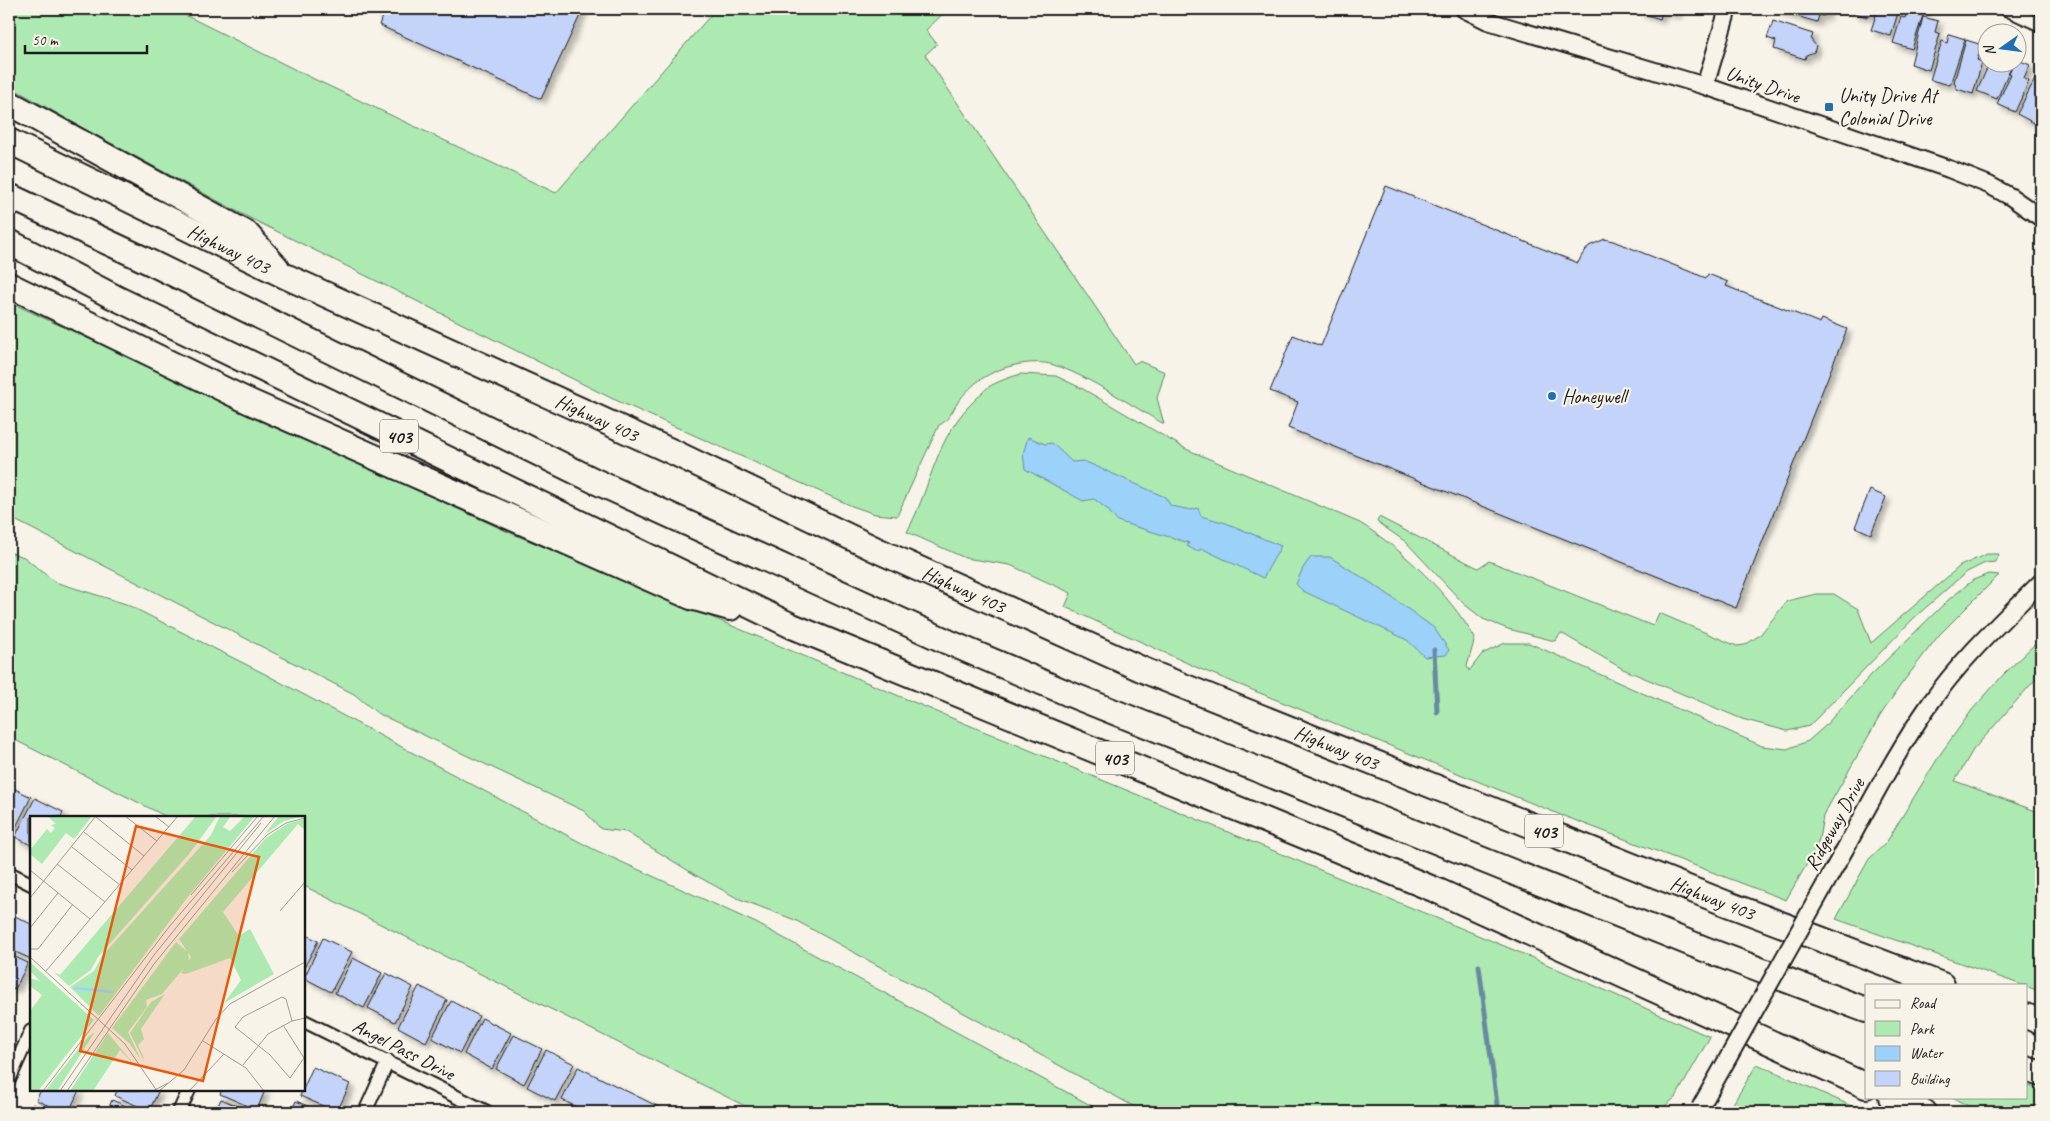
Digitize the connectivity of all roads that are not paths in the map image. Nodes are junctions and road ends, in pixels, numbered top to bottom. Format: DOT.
graph roads {
  1 [pos="1464,9"];
  2 [pos="1728,9"];
  3 [pos="2006,9"];
  4 [pos="2041,24"];
  5 [pos="1705,86"];
  6 [pos="9,102"];
  7 [pos="9,141"];
  8 [pos="9,196"];
  9 [pos="2041,218"];
  10 [pos="9,242"];
  11 [pos="285,276"];
  12 [pos="9,285"];
  13 [pos="2041,582"];
  14 [pos="792,626"];
  15 [pos="9,873"];
  16 [pos="30,884"];
  17 [pos="1939,984"];
  18 [pos="1865,1010"];
  19 [pos="2028,1017"];
  20 [pos="305,1021"];
  21 [pos="2041,1022"];
  22 [pos="30,1033"];
  23 [pos="388,1061"];
  24 [pos="2028,1071"];
  25 [pos="2041,1074"];
  26 [pos="9,1080"];
  27 [pos="1865,1086"];
  28 [pos="189,1091"];
  29 [pos="1893,1098"];
  30 [pos="1699,1110"];
  31 [pos="179,1112"];
  32 [pos="365,1112"];
  33 [pos="487,1112"];
  34 [pos="1924,1112"];
  1 -- 5 [label="street, Unity Drive"];
  2 -- 5 [label="street"];
  3 -- 4 [label="street"];
  5 -- 9 [label="street, Unity Drive"];
  6 -- 11 [label="highway"];
  7 -- 11 [label="highway, Highway 403 / 403"];
  8 -- 18 [label="highway"];
  10 -- 14 [label="highway, 403"];
  11 -- 17 [label="highway, Highway 403 / 403"];
  12 -- 14 [label="highway"];
  13 -- 30 [label="street, Ridgeway Drive, bridge"];
  14 -- 27 [label="highway, 403"];
  15 -- 16 [label="street"];
  19 -- 21 [label="highway"];
  20 -- 23 [label="street, Angel Pass Drive"];
  22 -- 26 [label="street"];
  23 -- 32 [label="street"];
  23 -- 33 [label="street, Angel Pass Drive"];
  24 -- 25 [label="highway"];
  28 -- 31 [label="street"];
  29 -- 34 [label="highway"];
}
